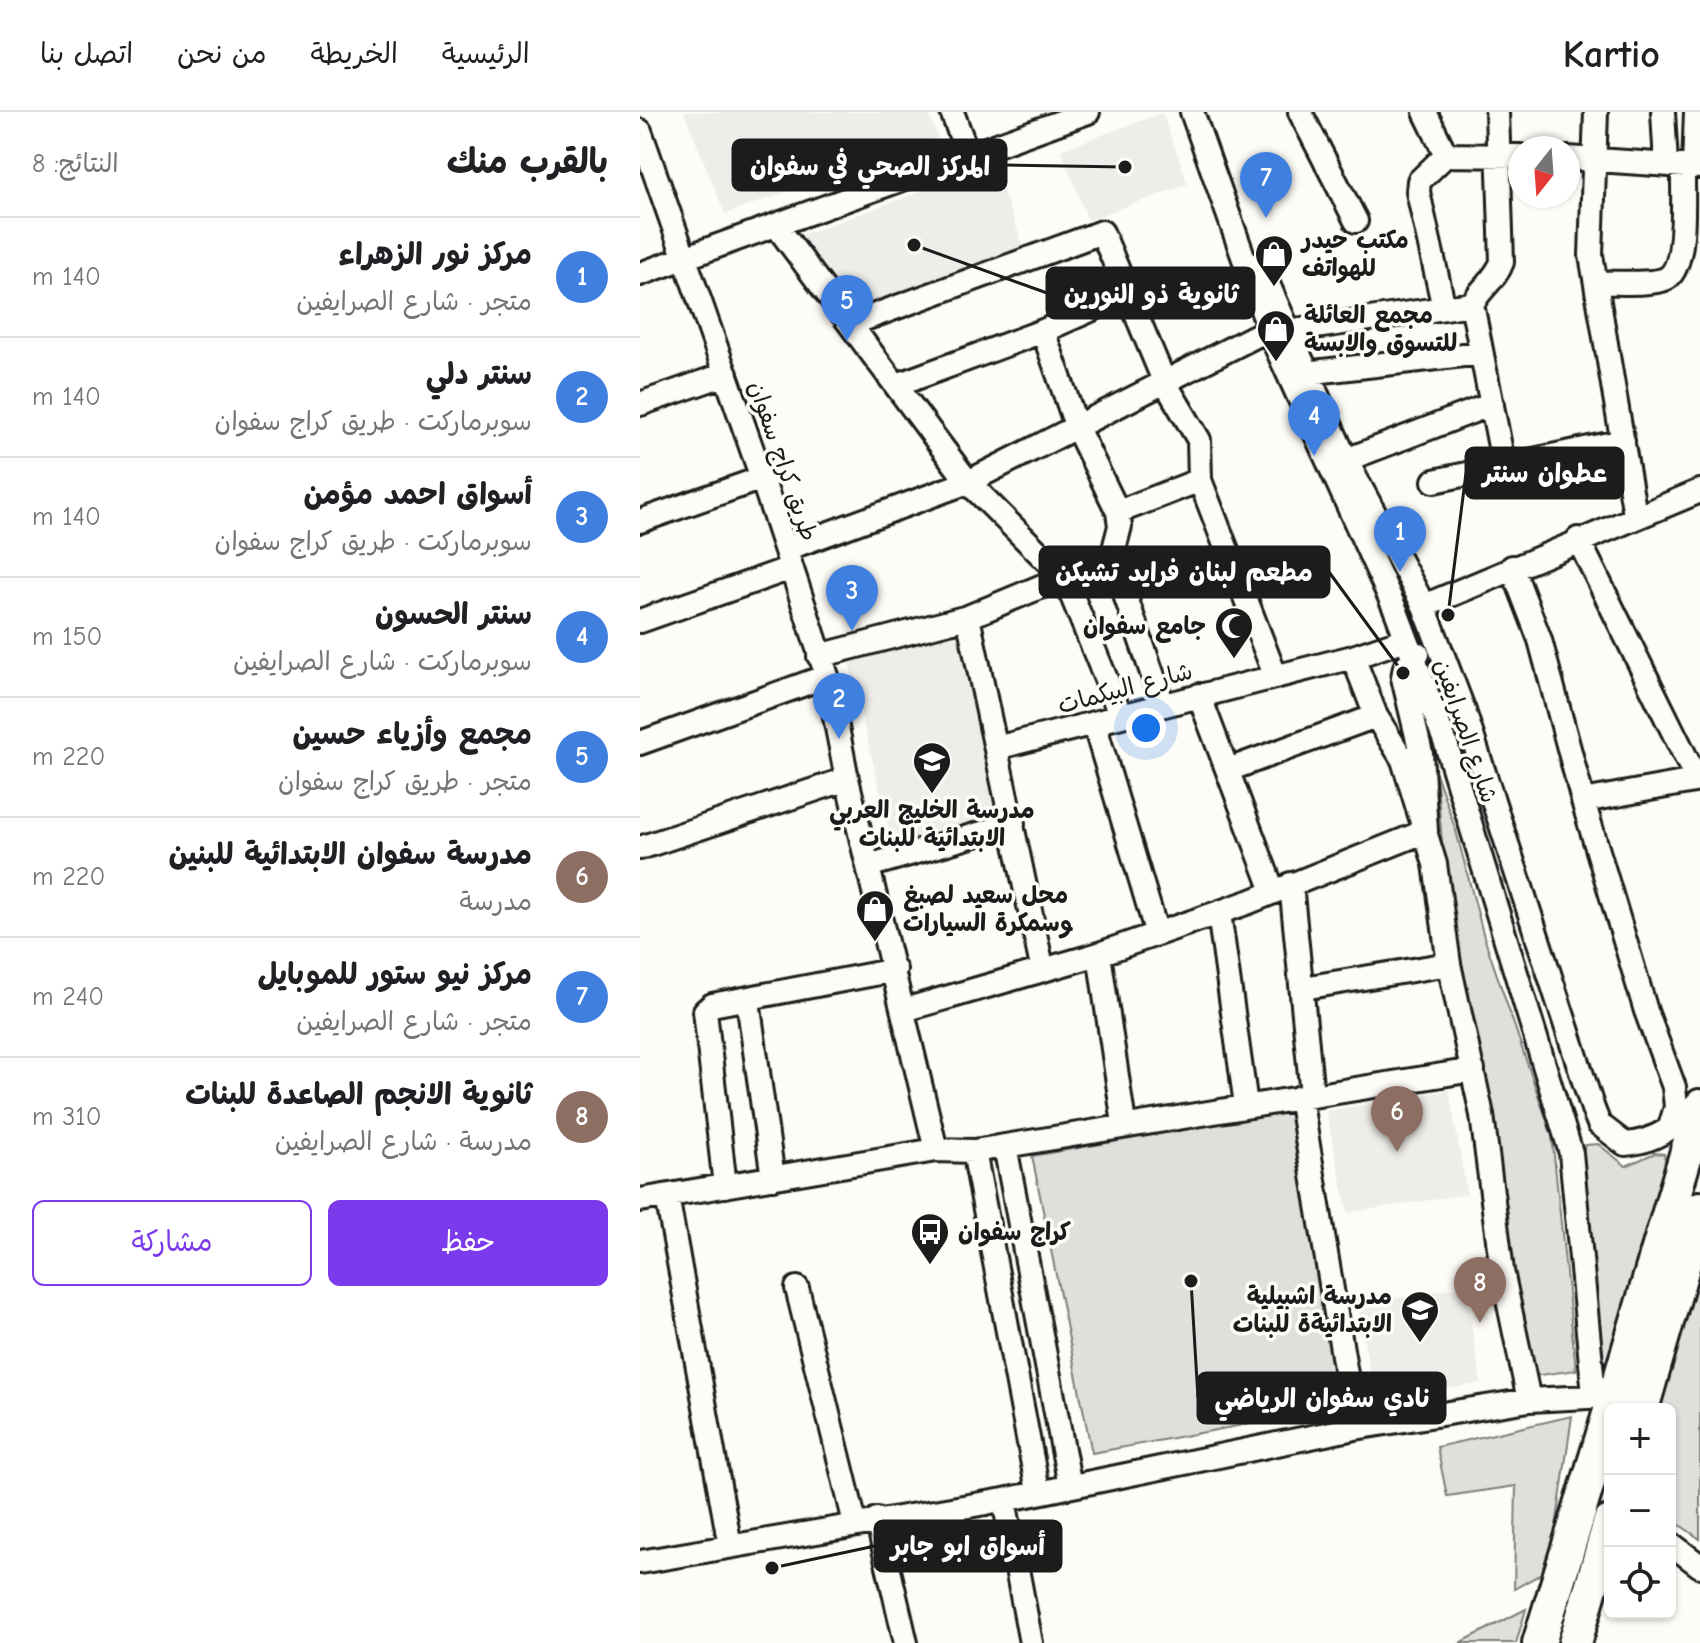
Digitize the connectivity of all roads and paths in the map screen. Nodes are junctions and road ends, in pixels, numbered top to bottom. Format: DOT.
graph roads {
  1 [pos="952,112"];
  2 [pos="1088,112"];
  3 [pos="1192,112"];
  4 [pos="1209,112"];
  5 [pos="1425,112"];
  6 [pos="1497,112"];
  7 [pos="1596,112"];
  8 [pos="1663,112"];
  9 [pos="1696,112"];
  10 [pos="1303,113"];
  11 [pos="1065,116"];
  12 [pos="640,131"];
  13 [pos="1508,147"];
  14 [pos="968,155"];
  15 [pos="1446,155"];
  16 [pos="1508,156"];
  17 [pos="1580,158"];
  18 [pos="1592,159"];
  19 [pos="1686,166"];
  20 [pos="1508,191"];
  21 [pos="1356,221"];
  22 [pos="776,225"];
  23 [pos="683,259"];
  24 [pos="640,274"];
  25 [pos="1597,283"];
  26 [pos="1127,294"];
  27 [pos="1472,304"];
  28 [pos="1444,308"];
  29 [pos="851,324"];
  30 [pos="1278,330"];
  31 [pos="1043,331"];
  32 [pos="1481,353"];
  33 [pos="1305,373"];
  34 [pos="726,374"];
  35 [pos="1164,381"];
  36 [pos="897,385"];
  37 [pos="640,404"];
  38 [pos="1492,404"];
  39 [pos="1077,428"];
  40 [pos="1623,441"];
  41 [pos="1346,460"];
  42 [pos="1504,467"];
  43 [pos="762,478"];
  44 [pos="1200,480"];
  45 [pos="1434,481"];
  46 [pos="968,482"];
  47 [pos="1700,491"];
  48 [pos="1118,512"];
  49 [pos="1635,515"];
  50 [pos="1377,516"];
  51 [pos="640,521"];
  52 [pos="1356,526"];
  53 [pos="1578,539"];
  54 [pos="1112,557"];
  55 [pos="789,559"];
  56 [pos="1512,567"];
  57 [pos="1065,579"];
  58 [pos="1424,606"];
  59 [pos="968,617"];
  60 [pos="640,621"];
  61 [pos="1440,645"];
  62 [pos="1409,647"];
  63 [pos="1353,657"];
  64 [pos="823,666"];
  65 [pos="1275,675"];
  66 [pos="1199,695"];
  67 [pos="1163,705"];
  68 [pos="1121,716"];
  69 [pos="1376,716"];
  70 [pos="1094,723"];
  71 [pos="640,743"];
  72 [pos="1446,744"];
  73 [pos="996,748"];
  74 [pos="1412,757"];
  75 [pos="1228,770"];
  76 [pos="847,779"];
  77 [pos="1698,780"];
  78 [pos="1583,801"];
  79 [pos="1013,824"];
  80 [pos="1426,831"];
  81 [pos="640,848"];
  82 [pos="868,866"];
  83 [pos="1282,888"];
  84 [pos="1219,913"];
  85 [pos="1157,934"];
  86 [pos="1099,954"];
  87 [pos="1449,964"];
  88 [pos="1042,967"];
  89 [pos="895,970"];
  90 [pos="1303,988"];
  91 [pos="748,1001"];
  92 [pos="904,1010"];
  93 [pos="1473,1070"];
  94 [pos="1306,1096"];
  95 [pos="1700,1100"];
  96 [pos="1246,1105"];
  97 [pos="1700,1107"];
  98 [pos="1596,1116"];
  99 [pos="1124,1124"];
  100 [pos="1670,1127"];
  101 [pos="1564,1131"];
  102 [pos="1005,1146"];
  103 [pos="936,1150"];
  104 [pos="974,1151"];
  105 [pos="773,1178"];
  106 [pos="725,1186"];
  107 [pos="667,1196"];
  108 [pos="640,1200"];
  109 [pos="1700,1208"];
  110 [pos="797,1288"];
  111 [pos="1529,1400"];
  112 [pos="1614,1403"];
  113 [pos="1614,1403"];
  114 [pos="1614,1403"];
  115 [pos="1604,1404"];
  116 [pos="1355,1428"];
  117 [pos="1604,1436"];
  118 [pos="1070,1486"];
  119 [pos="1038,1491"];
  120 [pos="1004,1500"];
  121 [pos="866,1521"];
  122 [pos="1604,1543"];
  123 [pos="730,1546"];
  124 [pos="1675,1547"];
  125 [pos="640,1562"];
  126 [pos="1700,1566"];
  127 [pos="906,1643"];
  128 [pos="1031,1643"];
  129 [pos="1539,1643"];
  130 [pos="1575,1643"];
  1 -- 14 [label="street"];
  2 -- 11 [label="street"];
  3 -- 30 [label="street, شارع الصرايفين"];
  4 -- 30 [label="street, شارع الصرايفين"];
  5 -- 15 [label="street"];
  6 -- 13 [label="street"];
  7 -- 18 [label="street"];
  8 -- 19 [label="street"];
  9 -- 19 [label="street"];
  10 -- 21 [label="street"];
  11 -- 14 [label="street"];
  12 -- 23 [label="street, طريق كراج سفوان"];
  14 -- 22 [label="street"];
  15 -- 16 [label="street"];
  15 -- 28 [label="street"];
  17 -- 18 [label="street"];
  18 -- 19 [label="street"];
  18 -- 25 [label="street"];
  19 -- 25 [label="street"];
  20 -- 27 [label="street"];
  22 -- 23 [label="street"];
  22 -- 29 [label="street"];
  23 -- 24 [label="street"];
  23 -- 34 [label="street, طريق كراج سفوان"];
  25 -- 40 [label="street"];
  26 -- 29 [label="street"];
  26 -- 31 [label="street"];
  26 -- 35 [label="street"];
  27 -- 28 [label="street"];
  27 -- 32 [label="street"];
  28 -- 30 [label="street"];
  29 -- 36 [label="street"];
  30 -- 33 [label="street, شارع الصرايفين"];
  30 -- 35 [label="street"];
  30 -- 52 [label="street, شارع الصرايفين"];
  31 -- 36 [label="street"];
  31 -- 39 [label="street"];
  32 -- 33 [label="street"];
  32 -- 38 [label="street"];
  33 -- 41 [label="street, شارع الصرايفين"];
  34 -- 37 [label="street"];
  34 -- 43 [label="street, طريق كراج سفوان"];
  35 -- 39 [label="street"];
  35 -- 44 [label="street"];
  36 -- 46 [label="street"];
  38 -- 41 [label="street"];
  38 -- 42 [label="street"];
  39 -- 46 [label="street"];
  39 -- 48 [label="street"];
  40 -- 42 [label="street"];
  40 -- 49 [label="street"];
  41 -- 50 [label="street, شارع الصرايفين"];
  42 -- 45 [label="street"];
  43 -- 51 [label="street"];
  43 -- 55 [label="street, طريق كراج سفوان"];
  44 -- 48 [label="street"];
  44 -- 65 [label="street"];
  46 -- 55 [label="street"];
  46 -- 57 [label="street"];
  47 -- 49 [label="street"];
  48 -- 54 [label="street"];
  49 -- 53 [label="street"];
  50 -- 52 [label="street"];
  50 -- 58 [label="street, شارع الصرايفين"];
  52 -- 62 [label="street, شارع الصرايفين"];
  53 -- 56 [label="street"];
  53 -- 77 [label="street"];
  54 -- 57 [label="street"];
  54 -- 67 [label="street"];
  55 -- 60 [label="street"];
  55 -- 64 [label="street, طريق كراج سفوان"];
  56 -- 58 [label="street"];
  56 -- 78 [label="street"];
  57 -- 59 [label="street"];
  57 -- 68 [label="street"];
  58 -- 61 [label="street, شارع الصرايفين"];
  59 -- 64 [label="street"];
  59 -- 73 [label="street"];
  61 -- 62 [label="street, شارع البيكمات"];
  61 -- 98 [label="street, شارع الصرايفين"];
  62 -- 63 [label="street, شارع البيكمات"];
  62 -- 72 [label="street, شارع الصرايفين"];
  62 -- 74 [label="street"];
  63 -- 65 [label="street, شارع البيكمات"];
  63 -- 69 [label="street"];
  64 -- 71 [label="street"];
  64 -- 76 [label="street, طريق كراج سفوان"];
  65 -- 66 [label="street, شارع البيكمات"];
  66 -- 67 [label="street, شارع البيكمات"];
  66 -- 75 [label="street"];
  67 -- 68 [label="street, شارع البيكمات"];
  68 -- 70 [label="street, شارع البيكمات"];
  69 -- 74 [label="street"];
  69 -- 75 [label="street"];
  70 -- 73 [label="street, شارع البيكمات"];
  70 -- 85 [label="street"];
  72 -- 74 [label="street"];
  72 -- 101 [label="street, شارع الصرايفين"];
  73 -- 79 [label="street"];
  74 -- 80 [label="street"];
  75 -- 83 [label="street"];
  76 -- 81 [label="street"];
  76 -- 82 [label="street, طريق كراج سفوان"];
  77 -- 78 [label="street"];
  78 -- 100 [label="street"];
  79 -- 82 [label="street"];
  79 -- 88 [label="street"];
  80 -- 83 [label="street"];
  80 -- 87 [label="street"];
  82 -- 89 [label="street, طريق كراج سفوان"];
  83 -- 84 [label="street"];
  83 -- 90 [label="street"];
  84 -- 85 [label="street"];
  84 -- 96 [label="street"];
  85 -- 86 [label="street"];
  86 -- 88 [label="street"];
  86 -- 99 [label="street"];
  87 -- 90 [label="street"];
  87 -- 93 [label="street"];
  88 -- 92 [label="street"];
  89 -- 91 [label="street"];
  89 -- 92 [label="street, طريق كراج سفوان"];
  90 -- 94 [label="street"];
  91 -- 105 [label="street"];
  91 -- 106 [label="street"];
  92 -- 103 [label="street, طريق كراج سفوان"];
  93 -- 94 [label="street"];
  93 -- 111 [label="street"];
  94 -- 96 [label="street"];
  94 -- 116 [label="street"];
  95 -- 100 [label="street"];
  96 -- 99 [label="street"];
  97 -- 113 [label="highway"];
  98 -- 100 [label="street"];
  98 -- 101 [label="street"];
  99 -- 102 [label="street"];
  101 -- 112 [label="street, شارع الصرايفين"];
  102 -- 104 [label="street"];
  102 -- 118 [label="street"];
  103 -- 104 [label="street"];
  103 -- 105 [label="street"];
  104 -- 119 [label="street"];
  105 -- 106 [label="street"];
  106 -- 107 [label="street"];
  107 -- 108 [label="street"];
  107 -- 123 [label="street"];
  109 -- 114 [label="highway"];
  110 -- 121 [label="street"];
  111 -- 115 [label="street"];
  111 -- 116 [label="street"];
  116 -- 118 [label="street"];
  117 -- 129 [label="highway"];
  118 -- 119 [label="street"];
  119 -- 120 [label="street"];
  120 -- 121 [label="street"];
  120 -- 128 [label="street"];
  121 -- 123 [label="street"];
  121 -- 127 [label="street"];
  122 -- 130 [label="highway"];
  123 -- 125 [label="street"];
  124 -- 126 [label="street"];
}
